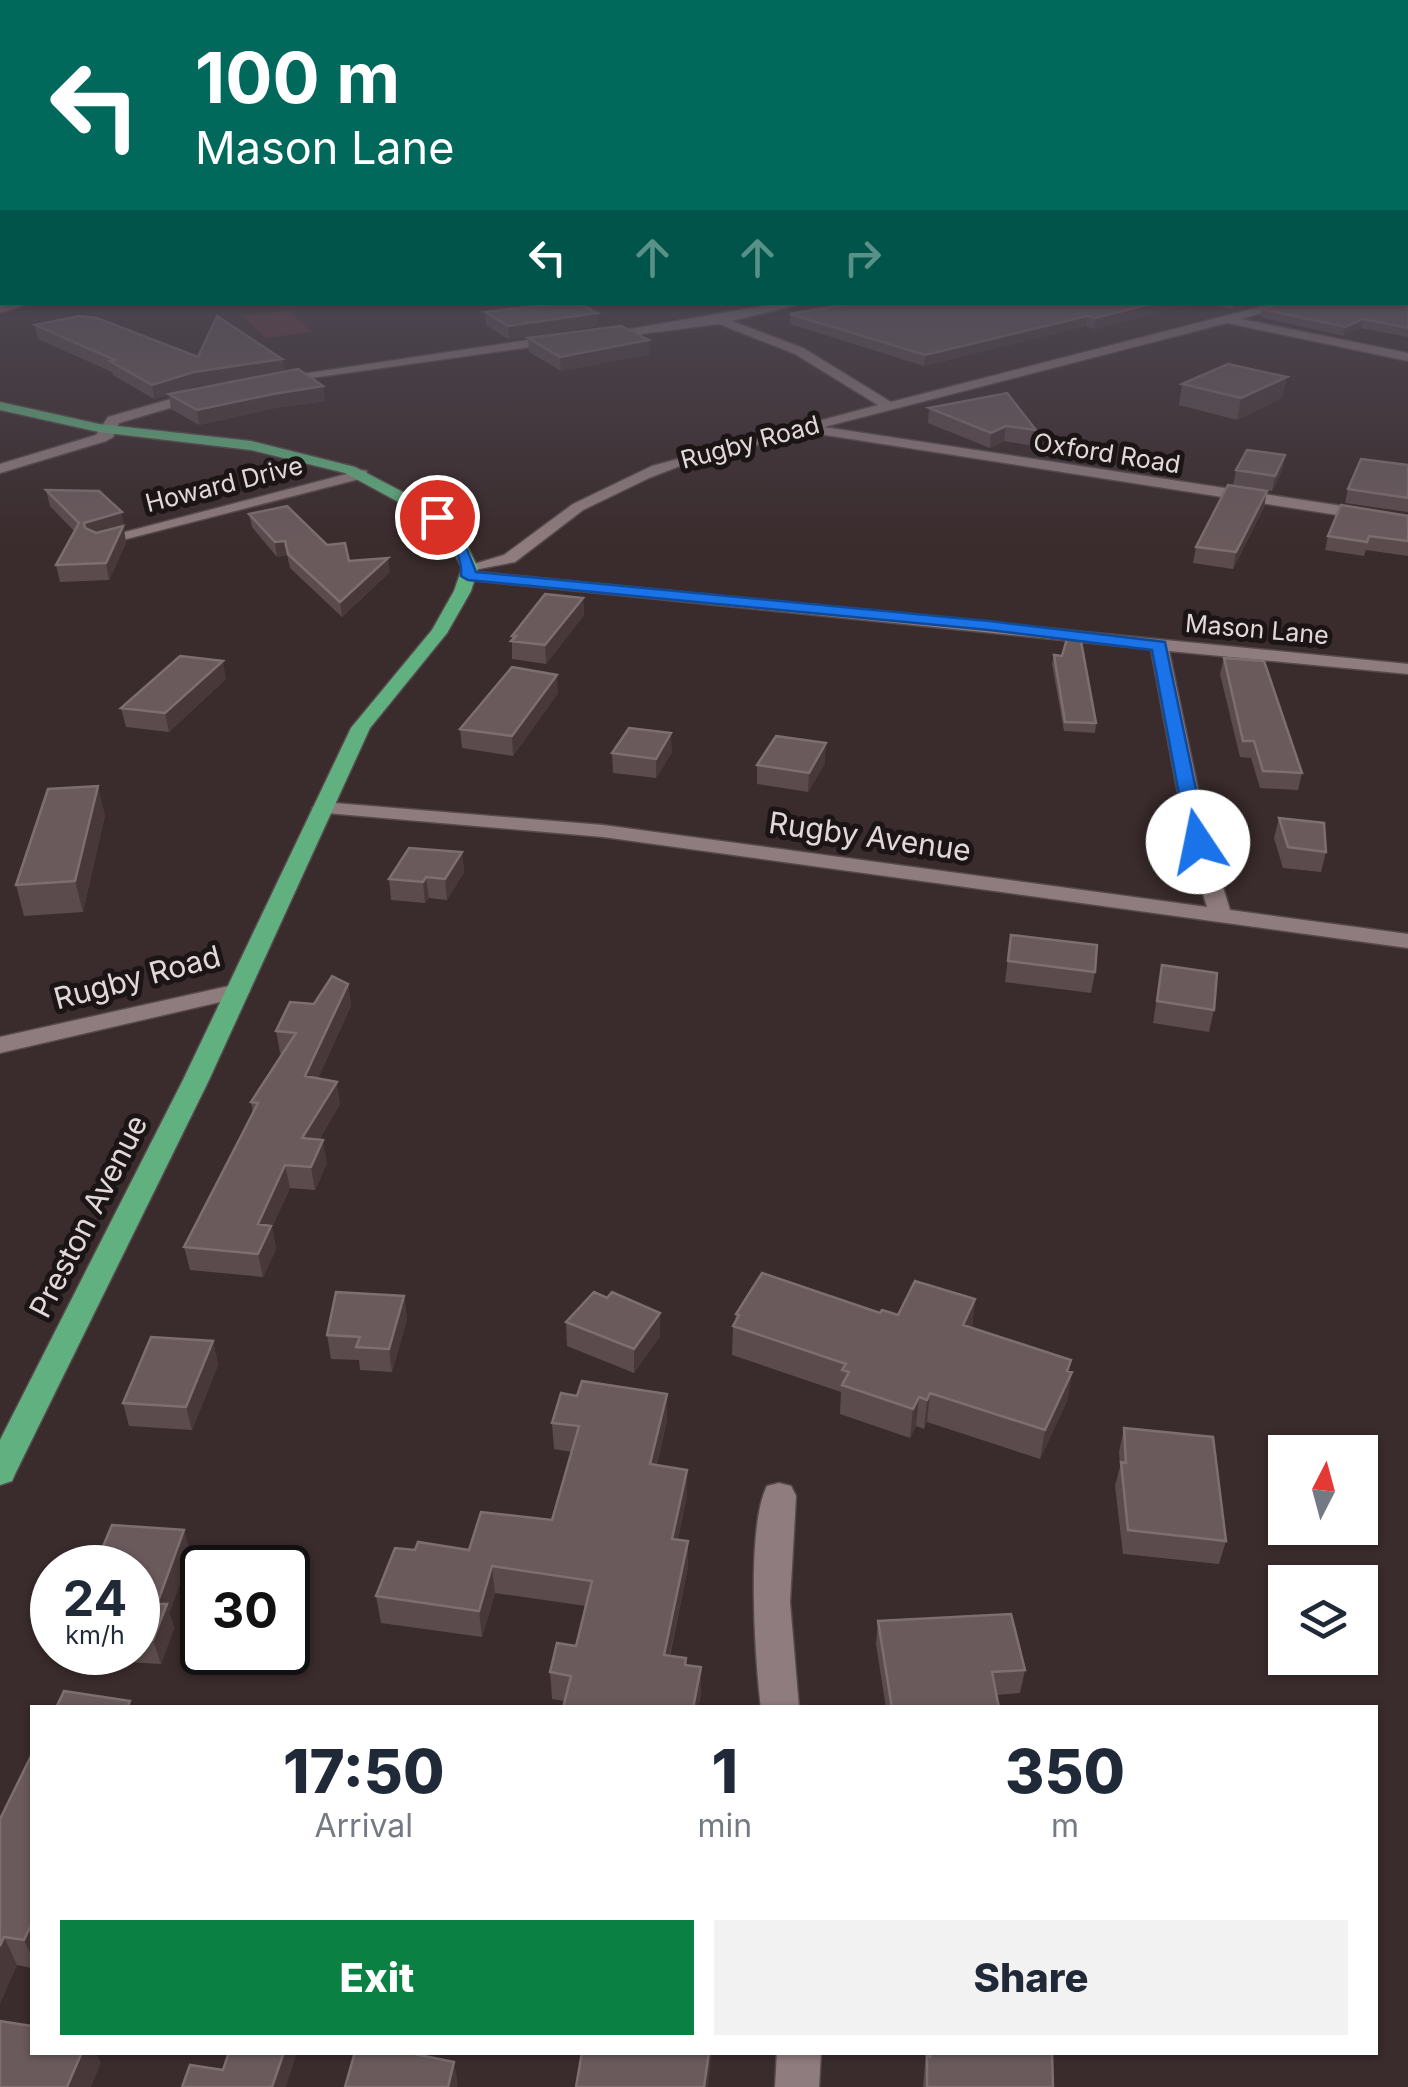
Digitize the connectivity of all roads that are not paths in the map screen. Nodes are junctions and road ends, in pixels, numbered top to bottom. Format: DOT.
graph roads {
  1 [pos="453,354"];
  2 [pos="807,354"];
  3 [pos="1091,354"];
  4 [pos="266,381"];
  5 [pos="219,390"];
  6 [pos="0,406"];
  7 [pos="888,406"];
  8 [pos="110,427"];
  9 [pos="799,427"];
  10 [pos="0,469"];
  11 [pos="362,474"];
  12 [pos="1408,521"];
  13 [pos="99,542"];
  14 [pos="469,572"];
  15 [pos="1159,646"];
  16 [pos="1408,669"];
  17 [pos="322,808"];
  18 [pos="1220,913"];
  19 [pos="1408,941"];
  20 [pos="238,991"];
  21 [pos="0,1045"];
  22 [pos="0,1472"];
  23 [pos="780,1496"];
  24 [pos="780,1705"];
  25 [pos="800,2055"];
  26 [pos="797,2087"];
  1 -- 4 [label="street"];
  2 -- 7 [label="street"];
  3 -- 7 [label="street, Rugby Road"];
  5 -- 8 [label="street"];
  6 -- 8 [label="main road"];
  7 -- 9 [label="street, Rugby Road"];
  8 -- 10 [label="street"];
  8 -- 11 [label="main road"];
  9 -- 12 [label="street, Oxford Road"];
  9 -- 14 [label="street, Rugby Road"];
  11 -- 13 [label="street, Howard Drive"];
  11 -- 14 [label="main road"];
  14 -- 15 [label="street, Mason Lane"];
  14 -- 17 [label="main road, Rugby Road"];
  15 -- 16 [label="street, Mason Lane"];
  15 -- 18 [label="street"];
  17 -- 18 [label="street, Rugby Avenue"];
  17 -- 20 [label="main road, Rugby Road"];
  18 -- 19 [label="street, Rugby Avenue"];
  20 -- 21 [label="street, Rugby Road"];
  20 -- 22 [label="main road, Preston Avenue"];
  23 -- 24 [label="street"];
  25 -- 26 [label="street"];
}
